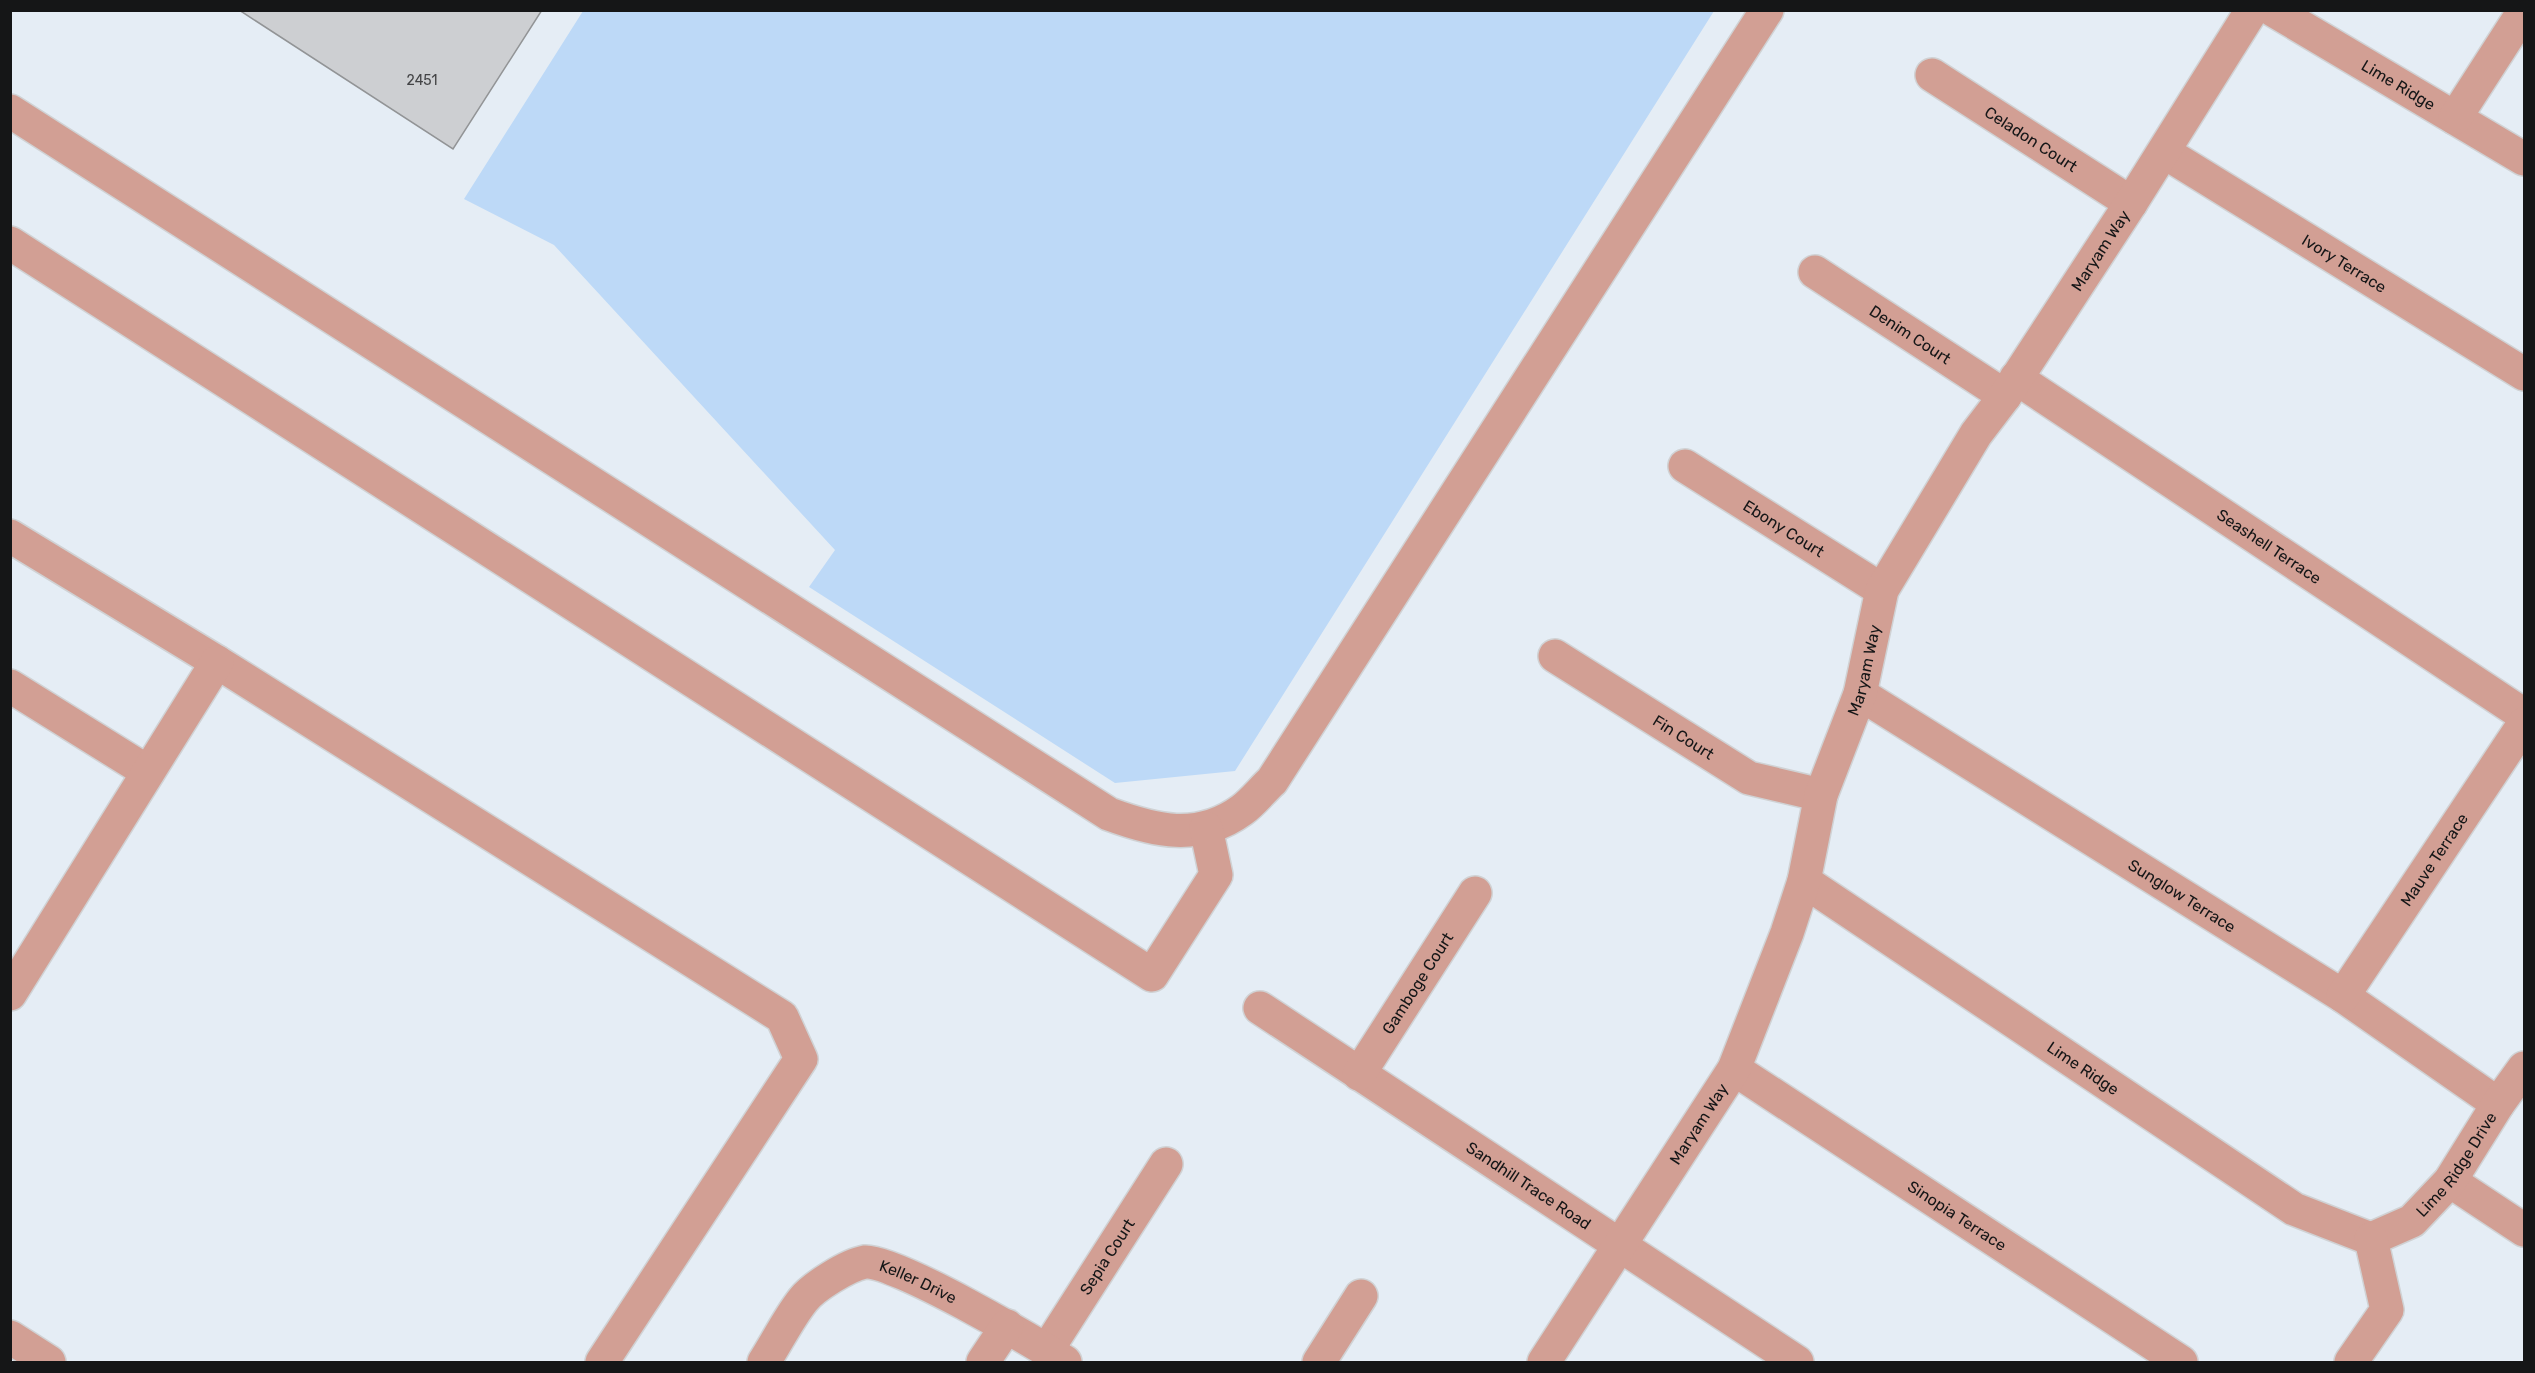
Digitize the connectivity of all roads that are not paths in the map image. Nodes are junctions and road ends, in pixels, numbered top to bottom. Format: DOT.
graph roads {
  1 [pos="1767,10"];
  2 [pos="2252,10"];
  3 [pos="2273,10"];
  4 [pos="2524,11"];
  5 [pos="1932,75"];
  6 [pos="10,111"];
  7 [pos="2455,118"];
  8 [pos="2164,152"];
  9 [pos="2524,159"];
  10 [pos="2131,203"];
  11 [pos="10,243"];
  12 [pos="1815,272"];
  13 [pos="2524,374"];
  14 [pos="2010,387"];
  15 [pos="1685,466"];
  16 [pos="10,536"];
  17 [pos="1882,590"];
  18 [pos="1555,656"];
  19 [pos="218,662"];
  20 [pos="10,686"];
  21 [pos="1860,694"];
  22 [pos="2524,715"];
  23 [pos="2524,724"];
  24 [pos="148,772"];
  25 [pos="1821,795"];
  26 [pos="1206,828"];
  27 [pos="1804,881"];
  28 [pos="1475,893"];
  29 [pos="10,994"];
  30 [pos="2343,996"];
  31 [pos="1260,1008"];
  32 [pos="2524,1068"];
  33 [pos="1734,1069"];
  34 [pos="1359,1074"];
  35 [pos="2498,1104"];
  36 [pos="1166,1164"];
  37 [pos="2450,1181"];
  38 [pos="2524,1230"];
  39 [pos="2371,1239"];
  40 [pos="1619,1246"];
  41 [pos="1361,1296"];
  42 [pos="1007,1326"];
  43 [pos="10,1337"];
  44 [pos="1056,1356"];
  45 [pos="49,1362"];
  46 [pos="602,1362"];
  47 [pos="764,1362"];
  48 [pos="983,1362"];
  49 [pos="1319,1362"];
  50 [pos="1544,1362"];
  51 [pos="1797,1362"];
  52 [pos="2181,1362"];
  53 [pos="2351,1362"];
  1 -- 26 [label="street"];
  2 -- 8 [label="street, Maryam Way"];
  3 -- 7 [label="street, Lime Ridge"];
  4 -- 7 [label="street"];
  5 -- 10 [label="street, Celadon Court"];
  6 -- 26 [label="street"];
  7 -- 9 [label="street, Lime Ridge"];
  8 -- 10 [label="street, Maryam Way"];
  8 -- 13 [label="street, Ivory Terrace"];
  10 -- 14 [label="street, Maryam Way"];
  11 -- 26 [label="street"];
  12 -- 14 [label="street, Denim Court"];
  14 -- 17 [label="street, Maryam Way"];
  14 -- 22 [label="street, Seashell Terrace"];
  15 -- 17 [label="street, Ebony Court"];
  16 -- 19 [label="street"];
  17 -- 21 [label="street, Maryam Way"];
  18 -- 25 [label="street, Fin Court"];
  19 -- 24 [label="street"];
  19 -- 46 [label="street"];
  20 -- 24 [label="street"];
  21 -- 25 [label="street, Maryam Way"];
  21 -- 30 [label="street, Sunglow Terrace"];
  23 -- 30 [label="street, Mauve Terrace"];
  24 -- 29 [label="street"];
  25 -- 27 [label="street, Maryam Way"];
  27 -- 33 [label="street, Maryam Way"];
  27 -- 39 [label="street, Lime Ridge"];
  28 -- 34 [label="street, Gamboge Court"];
  30 -- 35 [label="street, Sunglow Terrace"];
  31 -- 34 [label="street, Sandhill Trace Road"];
  32 -- 35 [label="street, Lime Ridge Drive"];
  33 -- 40 [label="street, Maryam Way"];
  33 -- 52 [label="street, Sinopia Terrace"];
  34 -- 40 [label="street, Sandhill Trace Road"];
  35 -- 37 [label="street, Lime Ridge Drive"];
  36 -- 44 [label="street, Sepia Court"];
  37 -- 38 [label="street"];
  37 -- 39 [label="street, Lime Ridge Drive"];
  39 -- 53 [label="street"];
  40 -- 50 [label="street, Maryam Way"];
  40 -- 51 [label="street, Sandhill Trace Road"];
  41 -- 49 [label="street"];
  42 -- 44 [label="street, Keller Drive"];
  42 -- 47 [label="street, Keller Drive"];
  42 -- 48 [label="street"];
  43 -- 45 [label="street"];
}
